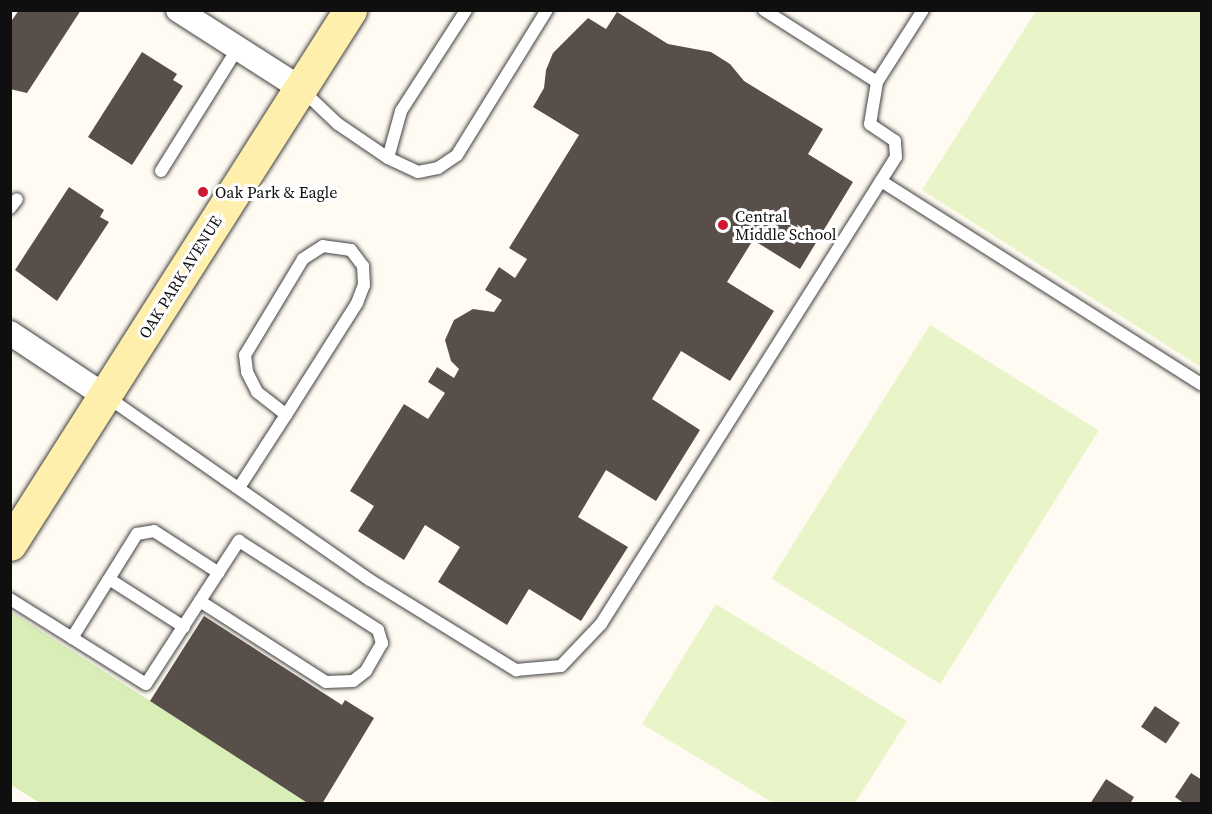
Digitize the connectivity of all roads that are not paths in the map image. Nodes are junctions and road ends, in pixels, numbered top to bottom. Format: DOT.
graph roads {
  1 [pos="178,10"];
  2 [pos="350,10"];
  3 [pos="466,10"];
  4 [pos="547,10"];
  5 [pos="764,10"];
  6 [pos="923,10"];
  7 [pos="238,48"];
  8 [pos="877,82"];
  9 [pos="300,88"];
  10 [pos="388,158"];
  11 [pos="161,171"];
  12 [pos="881,181"];
  13 [pos="10,333"];
  14 [pos="1202,385"];
  15 [pos="105,396"];
  16 [pos="286,415"];
  17 [pos="240,486"];
  18 [pos="10,544"];
  19 [pos="219,573"];
  20 [pos="109,579"];
  21 [pos="10,599"];
  22 [pos="200,601"];
  23 [pos="184,627"];
  24 [pos="72,638"];
  1 -- 7 [label="street"];
  2 -- 9 [label="street, OAK PARK AVENUE"];
  3 -- 10 [label="lane"];
  4 -- 10 [label="lane"];
  5 -- 8 [label="lane"];
  6 -- 8 [label="lane"];
  7 -- 9 [label="street"];
  7 -- 11 [label="lane"];
  8 -- 12 [label="lane"];
  9 -- 10 [label="lane"];
  9 -- 15 [label="street, OAK PARK AVENUE"];
  12 -- 14 [label="lane"];
  12 -- 17 [label="lane"];
  13 -- 15 [label="street"];
  15 -- 17 [label="lane"];
  15 -- 18 [label="street, OAK PARK AVENUE"];
  16 -- 16 [label="lane"];
  16 -- 17 [label="lane"];
  19 -- 20 [label="lane"];
  19 -- 22 [label="lane"];
  19 -- 22 [label="lane"];
  20 -- 23 [label="lane"];
  20 -- 24 [label="lane"];
  21 -- 24 [label="lane"];
  22 -- 23 [label="lane"];
  23 -- 24 [label="lane"];
}
